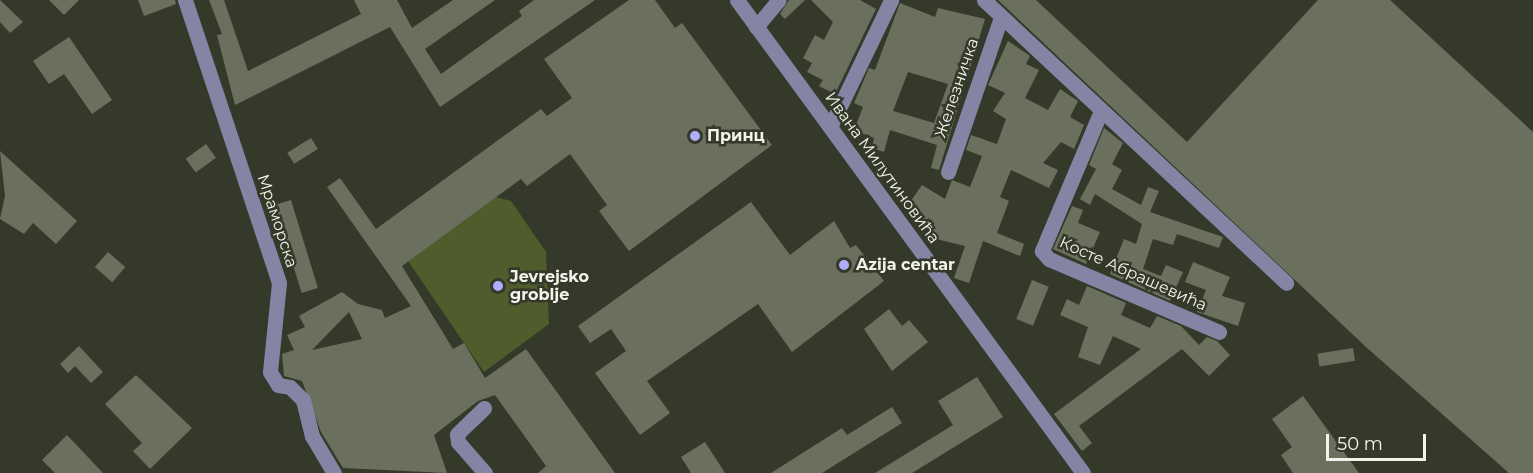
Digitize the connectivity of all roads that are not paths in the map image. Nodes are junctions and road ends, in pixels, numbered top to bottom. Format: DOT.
graph roads {
  1 [pos="185,0"];
  2 [pos="737,0"];
  3 [pos="779,0"];
  4 [pos="891,0"];
  5 [pos="984,0"];
  6 [pos="1001,17"];
  7 [pos="756,27"];
  8 [pos="1101,111"];
  9 [pos="830,127"];
  10 [pos="948,172"];
  11 [pos="1286,283"];
  12 [pos="1220,332"];
  13 [pos="484,408"];
  14 [pos="334,473"];
  15 [pos="485,473"];
  16 [pos="1083,473"];
  1 -- 14 [label="street, Мраморска"];
  2 -- 7 [label="street, Ивана Милутиновића"];
  3 -- 7 [label="street"];
  4 -- 9 [label="street"];
  5 -- 6 [label="street"];
  6 -- 8 [label="street"];
  6 -- 10 [label="street, Железничка"];
  7 -- 9 [label="street, Ивана Милутиновића"];
  8 -- 11 [label="street"];
  8 -- 12 [label="street, Косте Абрашевића"];
  9 -- 16 [label="street, Ивана Милутиновића"];
  13 -- 15 [label="street"];
}
